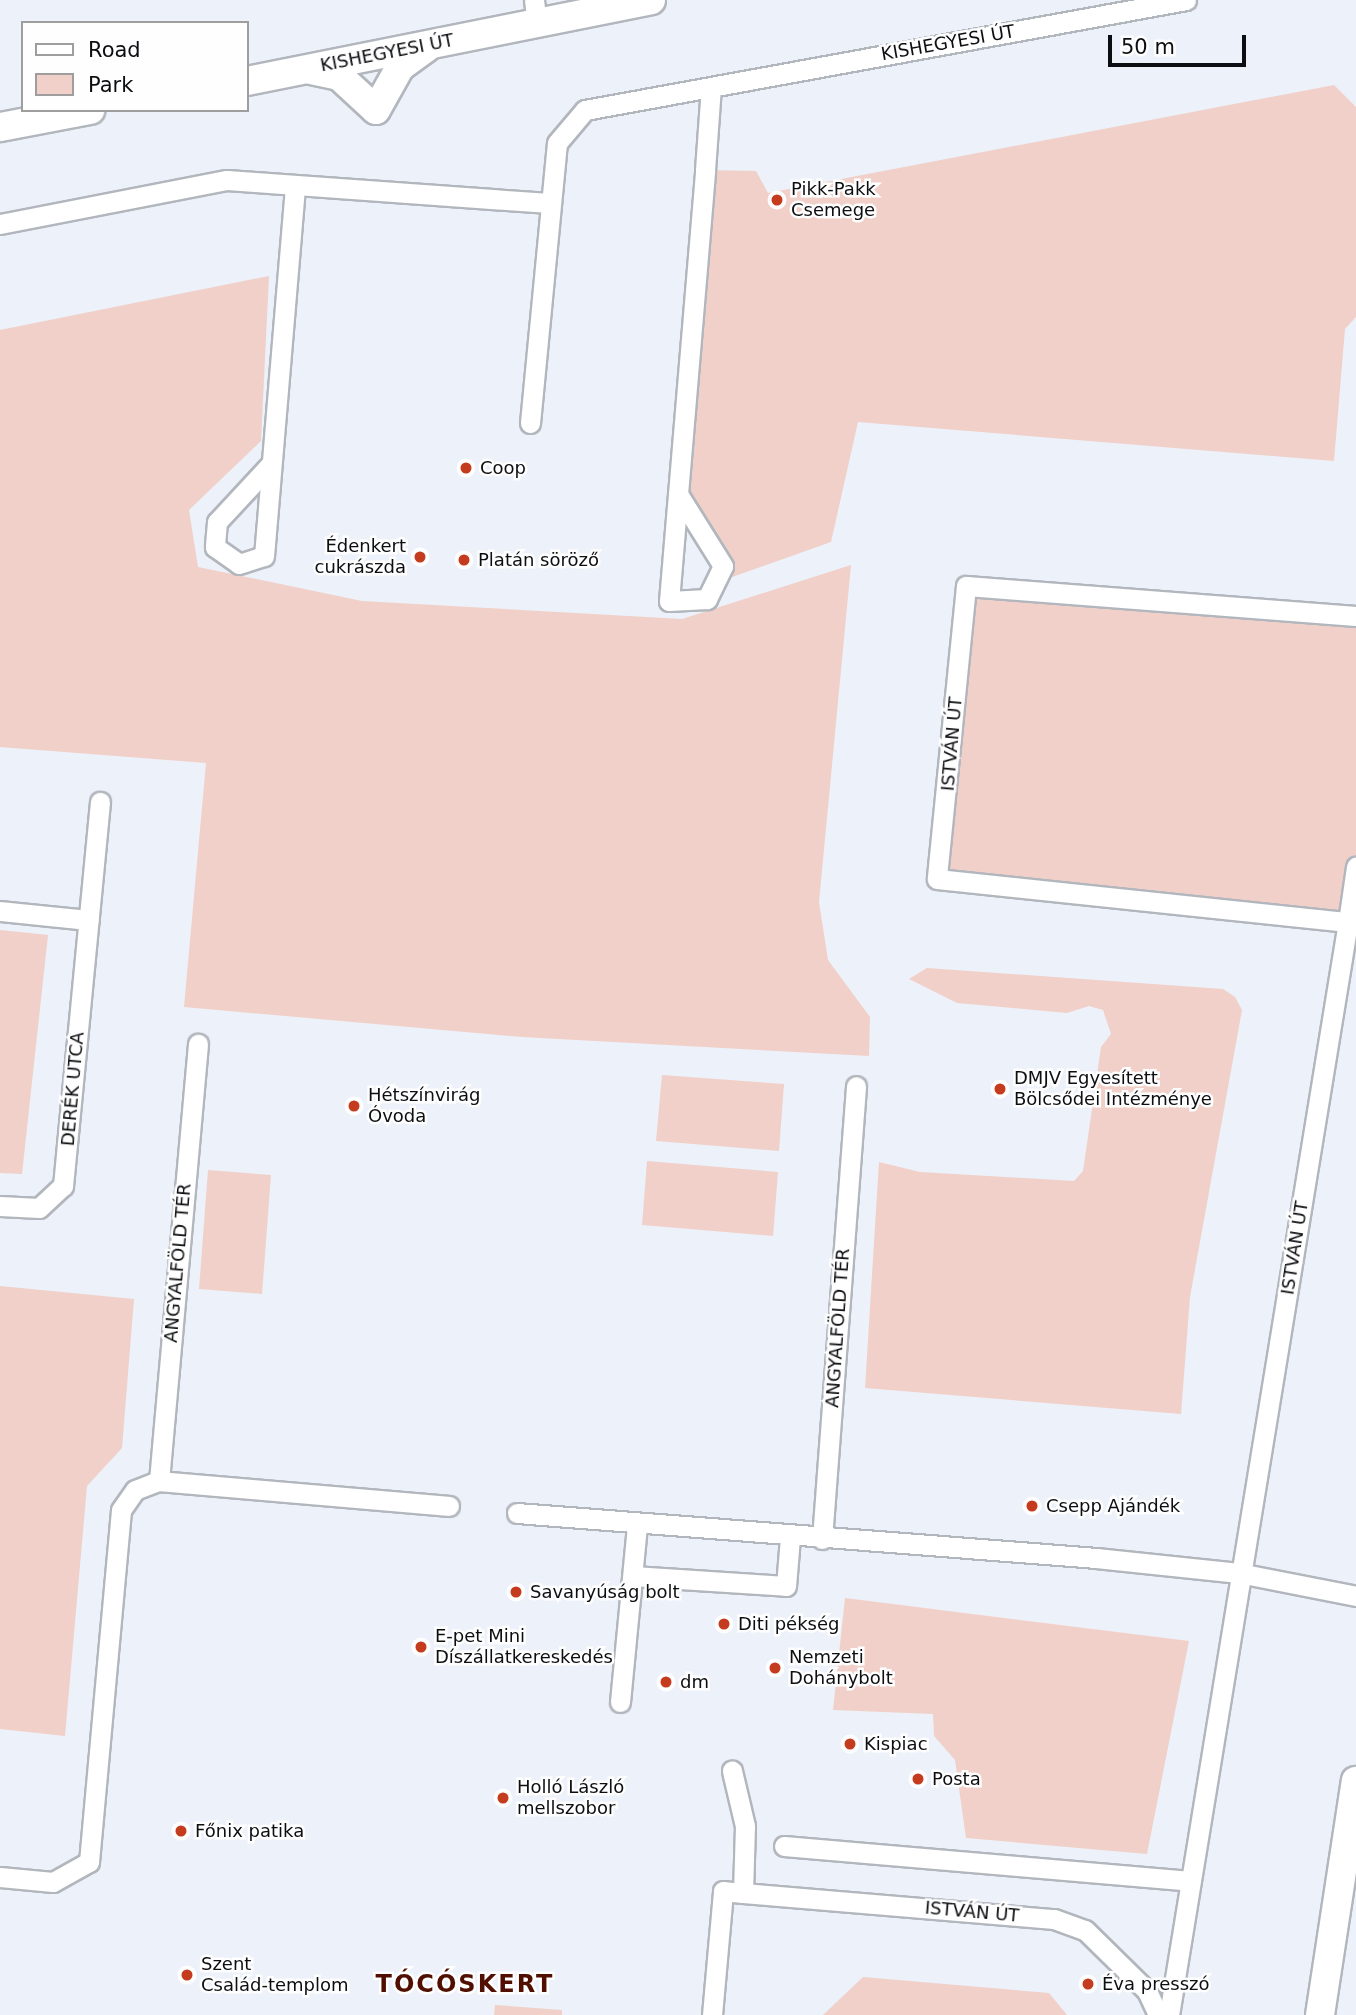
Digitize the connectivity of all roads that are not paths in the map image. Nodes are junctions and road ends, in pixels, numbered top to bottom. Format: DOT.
graph roads {
  1 [pos="651,0"];
  2 [pos="1186,0"];
  3 [pos="536,11"];
  4 [pos="430,45"];
  5 [pos="308,69"];
  6 [pos="248,81"];
  7 [pos="711,86"];
  8 [pos="79,112"];
  9 [pos="0,127"];
  10 [pos="295,185"];
  11 [pos="549,203"];
  12 [pos="0,223"];
  13 [pos="530,423"];
  14 [pos="270,466"];
  15 [pos="678,494"];
  16 [pos="1356,616"];
  17 [pos="100,802"];
  18 [pos="1356,867"];
  19 [pos="0,911"];
  20 [pos="89,920"];
  21 [pos="1348,922"];
  22 [pos="198,1044"];
  23 [pos="856,1086"];
  24 [pos="0,1206"];
  25 [pos="159,1481"];
  26 [pos="449,1506"];
  27 [pos="517,1513"];
  28 [pos="637,1524"];
  29 [pos="790,1536"];
  30 [pos="822,1539"];
  31 [pos="1239,1573"];
  32 [pos="632,1576"];
  33 [pos="1356,1596"];
  34 [pos="620,1702"];
  35 [pos="732,1771"];
  36 [pos="1356,1781"];
  37 [pos="784,1846"];
  38 [pos="0,1877"];
  39 [pos="1191,1881"];
  40 [pos="743,1893"];
  41 [pos="1177,1964"];
  42 [pos="1147,1991"];
  43 [pos="712,2015"];
  44 [pos="1158,2015"];
  45 [pos="1169,2015"];
  46 [pos="1320,2015"];
  1 -- 3 [label="street, KISHEGYESI ÚT"];
  2 -- 7 [label="street, KISHEGYESI ÚT"];
  3 -- 4 [label="street, KISHEGYESI ÚT"];
  4 -- 5 [label="street, KISHEGYESI ÚT"];
  4 -- 5 [label="street"];
  5 -- 6 [label="street, KISHEGYESI ÚT"];
  7 -- 11 [label="street, KISHEGYESI ÚT"];
  7 -- 15 [label="street"];
  8 -- 9 [label="street"];
  10 -- 11 [label="street"];
  10 -- 12 [label="street"];
  10 -- 14 [label="street"];
  11 -- 13 [label="street, KISHEGYESI ÚT"];
  14 -- 14 [label="street"];
  15 -- 15 [label="street"];
  16 -- 21 [label="street, ISTVÁN ÚT"];
  17 -- 20 [label="street, DERÉK UTCA"];
  18 -- 21 [label="street, ISTVÁN ÚT"];
  19 -- 20 [label="street"];
  20 -- 24 [label="street, DERÉK UTCA"];
  21 -- 31 [label="street, ISTVÁN ÚT"];
  22 -- 25 [label="street, ANGYALFÖLD TÉR"];
  23 -- 30 [label="street, ANGYALFÖLD TÉR"];
  25 -- 26 [label="street"];
  25 -- 38 [label="street"];
  27 -- 28 [label="street"];
  28 -- 29 [label="street"];
  28 -- 32 [label="street"];
  29 -- 30 [label="street"];
  29 -- 32 [label="street"];
  30 -- 31 [label="street"];
  31 -- 33 [label="street"];
  31 -- 39 [label="street, ISTVÁN ÚT"];
  32 -- 34 [label="street"];
  35 -- 40 [label="street"];
  36 -- 46 [label="street"];
  37 -- 39 [label="street"];
  39 -- 41 [label="street, ISTVÁN ÚT"];
  40 -- 42 [label="street, ISTVÁN ÚT"];
  40 -- 43 [label="street"];
  41 -- 42 [label="street"];
  41 -- 45 [label="street, ISTVÁN ÚT"];
  42 -- 44 [label="street, ISTVÁN ÚT"];
}
